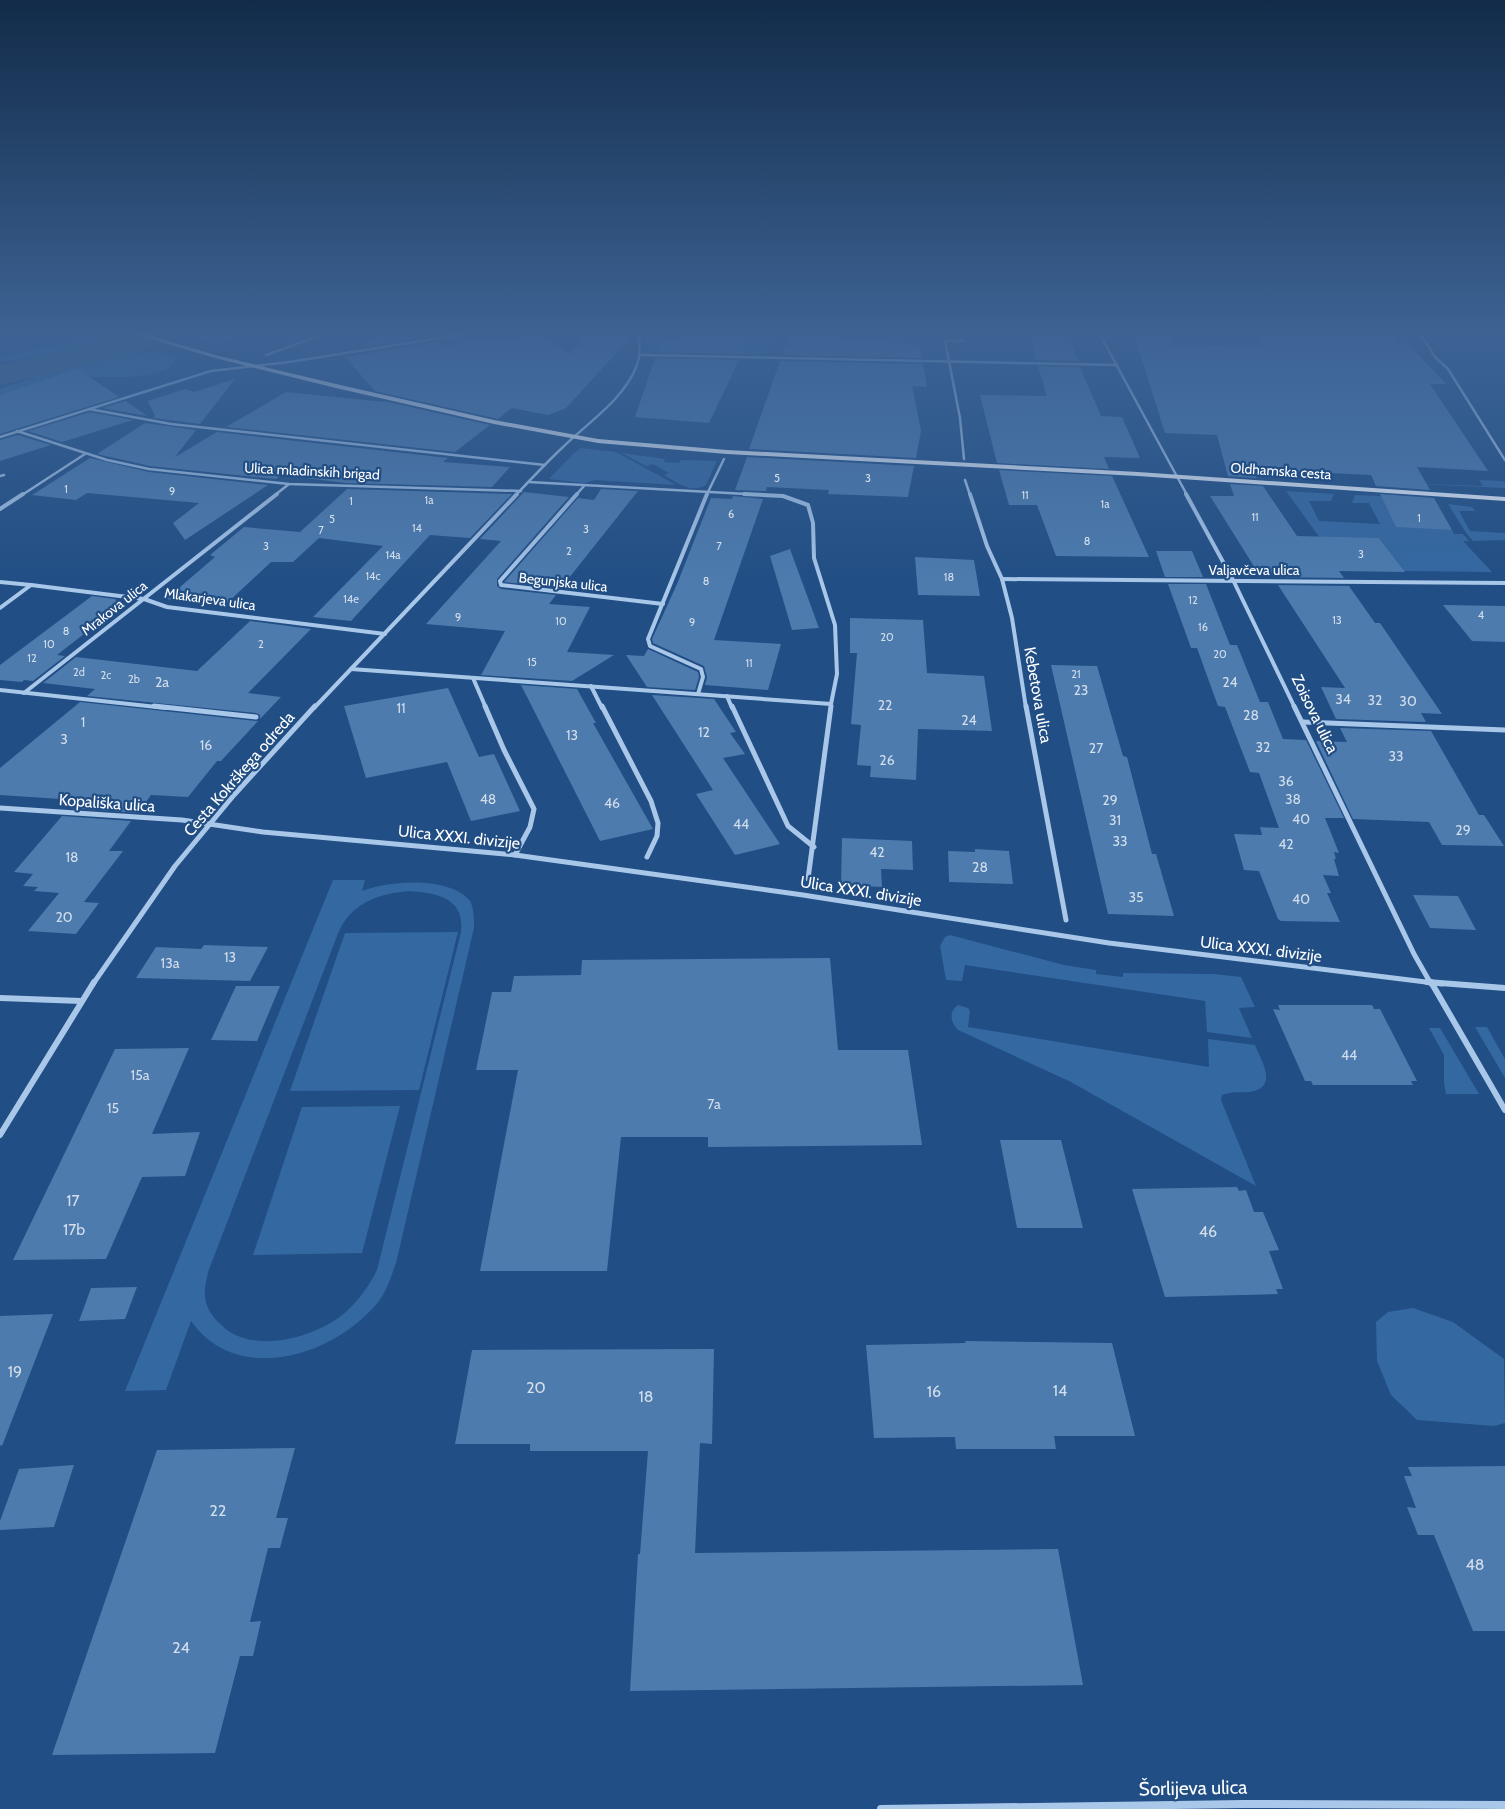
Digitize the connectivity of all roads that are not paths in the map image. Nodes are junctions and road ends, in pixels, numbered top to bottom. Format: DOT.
graph roads {
  1 [pos="69,415"];
  2 [pos="126,415"];
  3 [pos="467,415"];
  4 [pos="596,415"];
  5 [pos="959,415"];
  6 [pos="1143,415"];
  7 [pos="1477,415"];
  8 [pos="17,432"];
  9 [pos="0,436"];
  10 [pos="571,437"];
  11 [pos="85,454"];
  12 [pos="724,459"];
  13 [pos="964,459"];
  14 [pos="1505,460"];
  15 [pos="544,465"];
  16 [pos="1177,476"];
  17 [pos="965,480"];
  18 [pos="529,482"];
  19 [pos="289,484"];
  20 [pos="584,486"];
  21 [pos="521,491"];
  22 [pos="708,492"];
  23 [pos="1505,499"];
  24 [pos="0,509"];
  25 [pos="1002,579"];
  26 [pos="0,582"];
  27 [pos="1234,582"];
  28 [pos="1505,584"];
  29 [pos="32,585"];
  30 [pos="144,599"];
  31 [pos="663,604"];
  32 [pos="0,608"];
  33 [pos="386,634"];
  34 [pos="351,669"];
  35 [pos="473,678"];
  36 [pos="590,686"];
  37 [pos="0,690"];
  38 [pos="24,693"];
  39 [pos="698,694"];
  40 [pos="726,696"];
  41 [pos="831,704"];
  42 [pos="256,717"];
  43 [pos="1303,722"];
  44 [pos="1505,730"];
  45 [pos="0,808"];
  46 [pos="212,824"];
  47 [pos="814,847"];
  48 [pos="515,855"];
  49 [pos="647,857"];
  50 [pos="808,879"];
  51 [pos="1066,920"];
  52 [pos="1431,983"];
  53 [pos="1505,988"];
  54 [pos="0,998"];
  55 [pos="81,1001"];
  56 [pos="1505,1110"];
  57 [pos="0,1135"];
  58 [pos="1505,1805"];
  59 [pos="881,1809"];
  1 -- 8 [label="street"];
  2 -- 15 [label="street"];
  3 -- 10 [label="main road, Oldhamska cesta"];
  4 -- 10 [label="street, Cesta Kokrškega odreda"];
  5 -- 13 [label="street"];
  6 -- 16 [label="street, Zoisova ulica"];
  7 -- 14 [label="street"];
  8 -- 9 [label="street"];
  8 -- 11 [label="street, Ulica mladinskih brigad"];
  10 -- 15 [label="street, Cesta Kokrškega odreda"];
  10 -- 16 [label="main road, Oldhamska cesta"];
  11 -- 19 [label="street, Ulica mladinskih brigad"];
  11 -- 24 [label="street"];
  12 -- 22 [label="street"];
  15 -- 18 [label="street, Cesta Kokrškega odreda"];
  16 -- 23 [label="main road, Oldhamska cesta"];
  16 -- 27 [label="street, Zoisova ulica"];
  17 -- 25 [label="street, Kebetova ulica"];
  18 -- 20 [label="street"];
  18 -- 21 [label="street, Cesta Kokrškega odreda"];
  19 -- 21 [label="street, Ulica mladinskih brigad"];
  19 -- 30 [label="street, Mrakova ulica"];
  20 -- 22 [label="street"];
  20 -- 31 [label="street, Begunjska ulica"];
  21 -- 33 [label="street, Cesta Kokrškega odreda"];
  22 -- 31 [label="street"];
  22 -- 41 [label="street"];
  25 -- 27 [label="street, Valjavčeva ulica"];
  25 -- 51 [label="street, Kebetova ulica"];
  26 -- 29 [label="street, Mlakarjeva ulica"];
  27 -- 28 [label="street, Valjavčeva ulica"];
  27 -- 43 [label="street, Zoisova ulica"];
  29 -- 30 [label="street, Mlakarjeva ulica"];
  29 -- 32 [label="street"];
  30 -- 33 [label="street, Mlakarjeva ulica"];
  30 -- 38 [label="street, Mrakova ulica"];
  31 -- 39 [label="street"];
  33 -- 34 [label="street, Cesta Kokrškega odreda"];
  34 -- 35 [label="street"];
  34 -- 46 [label="street, Cesta Kokrškega odreda"];
  35 -- 36 [label="street"];
  35 -- 48 [label="street"];
  36 -- 39 [label="street"];
  36 -- 49 [label="street"];
  37 -- 38 [label="street"];
  38 -- 42 [label="street"];
  39 -- 40 [label="street"];
  40 -- 41 [label="street"];
  40 -- 47 [label="street"];
  41 -- 47 [label="street"];
  43 -- 44 [label="street"];
  43 -- 52 [label="street, Zoisova ulica"];
  45 -- 46 [label="street, Kopališka ulica"];
  46 -- 48 [label="street, Ulica XXXI. divizije"];
  46 -- 55 [label="street, Cesta Kokrškega odreda"];
  47 -- 50 [label="street"];
  48 -- 52 [label="street, Ulica XXXI. divizije"];
  52 -- 53 [label="street, Ulica XXXI. divizije"];
  52 -- 56 [label="street, Zoisova ulica"];
  54 -- 55 [label="street"];
  55 -- 57 [label="street, Cesta Kokrškega odreda"];
  58 -- 59 [label="street, Šorlijeva ulica"];
}
